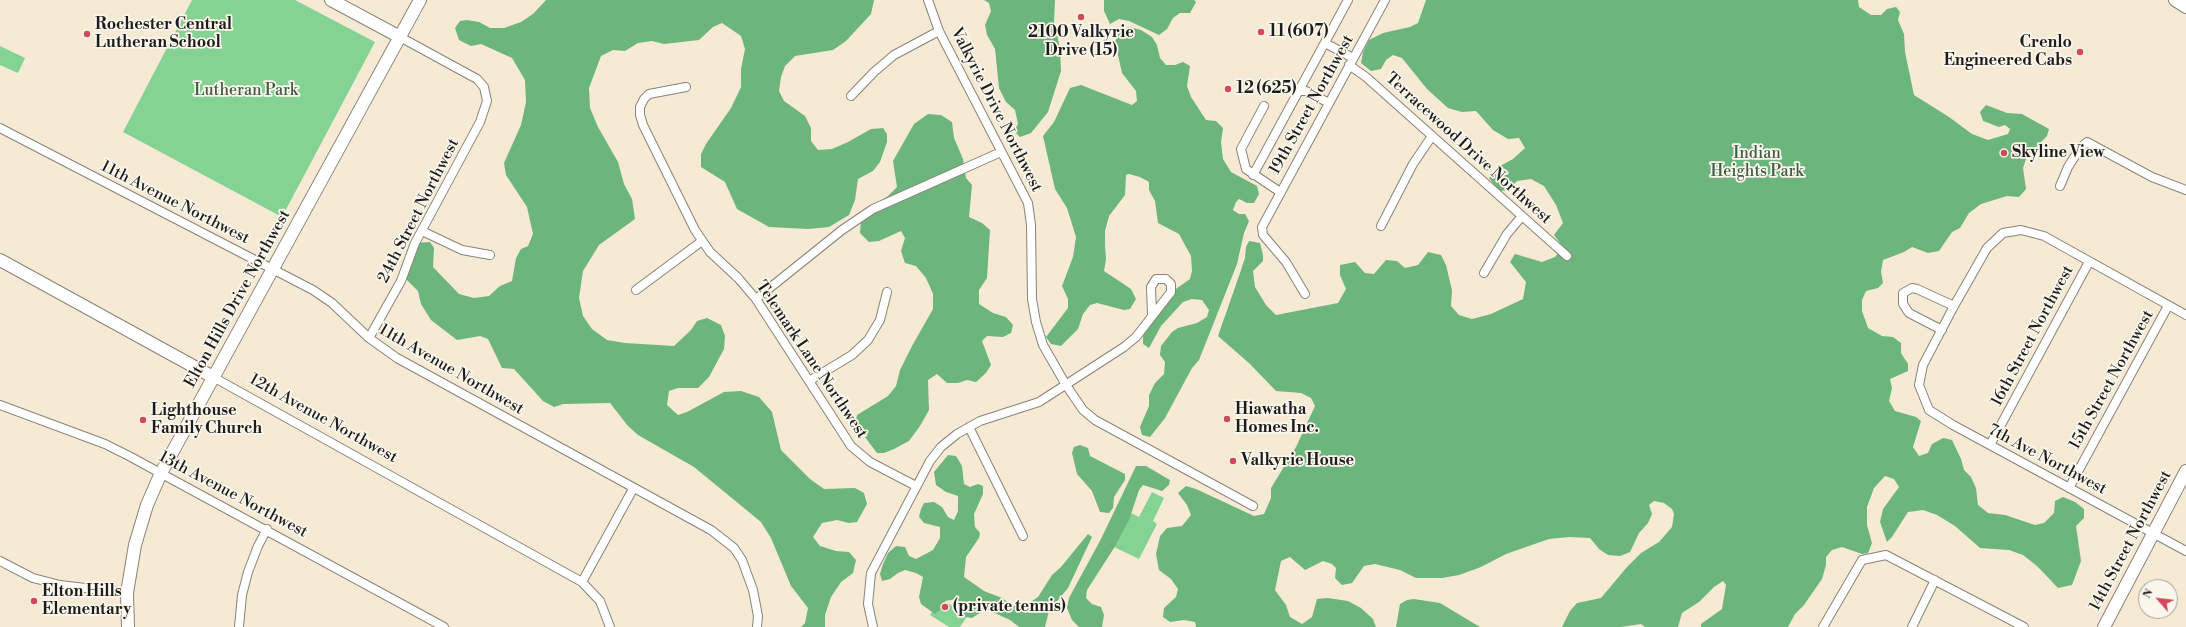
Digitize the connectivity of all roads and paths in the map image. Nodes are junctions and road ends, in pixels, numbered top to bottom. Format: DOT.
graph roads {
  1 [pos="331,0"];
  2 [pos="420,0"];
  3 [pos="928,0"];
  4 [pos="1348,0"];
  5 [pos="1385,0"];
  6 [pos="2175,0"];
  7 [pos="2186,7"];
  8 [pos="939,31"];
  9 [pos="400,37"];
  10 [pos="1325,43"];
  11 [pos="1351,61"];
  12 [pos="686,87"];
  13 [pos="1299,91"];
  14 [pos="851,96"];
  15 [pos="1329,103"];
  16 [pos="1264,106"];
  17 [pos="0,128"];
  18 [pos="1432,136"];
  19 [pos="1001,152"];
  20 [pos="1253,175"];
  21 [pos="2060,186"];
  22 [pos="2186,190"];
  23 [pos="1280,192"];
  24 [pos="1522,216"];
  25 [pos="1381,226"];
  26 [pos="422,231"];
  27 [pos="702,242"];
  28 [pos="490,255"];
  29 [pos="1567,256"];
  30 [pos="0,260"];
  31 [pos="2089,262"];
  32 [pos="274,269"];
  33 [pos="1484,273"];
  34 [pos="636,290"];
  35 [pos="887,292"];
  36 [pos="1305,294"];
  37 [pos="756,299"];
  38 [pos="1954,306"];
  39 [pos="2168,306"];
  40 [pos="1152,314"];
  41 [pos="2186,315"];
  42 [pos="1942,330"];
  43 [pos="368,338"];
  44 [pos="213,377"];
  45 [pos="809,381"];
  46 [pos="1066,384"];
  47 [pos="0,405"];
  48 [pos="969,427"];
  49 [pos="1990,445"];
  50 [pos="2186,471"];
  51 [pos="161,473"];
  52 [pos="916,486"];
  53 [pos="2069,488"];
  54 [pos="634,489"];
  55 [pos="1253,506"];
  56 [pos="267,529"];
  57 [pos="2153,533"];
  58 [pos="1023,536"];
  59 [pos="2186,551"];
  60 [pos="0,561"];
  61 [pos="1936,580"];
  62 [pos="582,582"];
  63 [pos="127,593"];
  64 [pos="128,627"];
  65 [pos="239,627"];
  66 [pos="444,627"];
  67 [pos="610,627"];
  68 [pos="757,627"];
  69 [pos="873,627"];
  70 [pos="1823,627"];
  71 [pos="1912,627"];
  72 [pos="2024,627"];
  73 [pos="2104,627"];
  1 -- 9 [label="main road"];
  2 -- 9 [label="main road, Elton Hills Drive Northwest"];
  3 -- 8 [label="street, Valkyrie Drive Northwest"];
  4 -- 10 [label="street"];
  5 -- 11 [label="street, 19th Street Northwest"];
  6 -- 7 [label="main road"];
  8 -- 14 [label="street"];
  8 -- 19 [label="street, Valkyrie Drive Northwest"];
  9 -- 26 [label="street, 24th Street Northwest"];
  9 -- 32 [label="main road, Elton Hills Drive Northwest"];
  10 -- 11 [label="street, Terracewood Drive Northwest"];
  10 -- 13 [label="street"];
  11 -- 15 [label="street, 19th Street Northwest"];
  11 -- 18 [label="street, Terracewood Drive Northwest"];
  12 -- 27 [label="street, Telemark Lane Northwest"];
  13 -- 15 [label="street"];
  13 -- 20 [label="street"];
  15 -- 23 [label="street, 19th Street Northwest"];
  16 -- 20 [label="street"];
  17 -- 32 [label="street, 11th Avenue Northwest"];
  18 -- 24 [label="street, Terracewood Drive Northwest"];
  18 -- 25 [label="street"];
  19 -- 37 [label="street"];
  19 -- 46 [label="street, Valkyrie Drive Northwest"];
  20 -- 23 [label="street"];
  21 -- 22 [label="street"];
  23 -- 36 [label="street, 19th Street Northwest"];
  24 -- 29 [label="street, Terracewood Drive Northwest"];
  24 -- 33 [label="street"];
  26 -- 28 [label="street"];
  26 -- 43 [label="street, 24th Street Northwest"];
  27 -- 34 [label="street"];
  27 -- 37 [label="street, Telemark Lane Northwest"];
  30 -- 44 [label="main road, 12th Avenue Northwest"];
  31 -- 38 [label="street"];
  31 -- 39 [label="street"];
  31 -- 49 [label="street, 16th Street Northwest"];
  32 -- 43 [label="street, 11th Avenue Northwest"];
  32 -- 44 [label="main road, Elton Hills Drive Northwest"];
  35 -- 45 [label="street"];
  37 -- 45 [label="street, Telemark Lane Northwest"];
  38 -- 42 [label="street"];
  38 -- 42 [label="street"];
  39 -- 41 [label="street"];
  39 -- 53 [label="street, 15th Street Northwest"];
  40 -- 46 [label="street"];
  42 -- 49 [label="street, 7th Ave Northwest"];
  43 -- 54 [label="street, 11th Avenue Northwest"];
  44 -- 51 [label="main road, Elton Hills Drive Northwest"];
  44 -- 62 [label="street, 12th Avenue Northwest"];
  45 -- 52 [label="street, Telemark Lane Northwest"];
  46 -- 48 [label="street"];
  46 -- 55 [label="street, Valkyrie Drive Northwest"];
  47 -- 51 [label="street, 13th Avenue Northwest"];
  48 -- 52 [label="street"];
  48 -- 58 [label="street"];
  49 -- 53 [label="street, 7th Ave Northwest"];
  50 -- 57 [label="main road, 14th Street Northwest"];
  51 -- 56 [label="street, 13th Avenue Northwest"];
  51 -- 63 [label="main road, Elton Hills Drive Northwest"];
  52 -- 69 [label="street"];
  53 -- 57 [label="street, 7th Ave Northwest"];
  54 -- 62 [label="street"];
  54 -- 68 [label="street, 11th Avenue Northwest"];
  56 -- 65 [label="street"];
  56 -- 66 [label="street, 13th Avenue Northwest"];
  57 -- 59 [label="street, 7th Ave Northwest"];
  57 -- 73 [label="main road, 14th Street Northwest"];
  60 -- 63 [label="street"];
  61 -- 70 [label="street"];
  61 -- 71 [label="street"];
  61 -- 72 [label="street"];
  62 -- 67 [label="street, 12th Avenue Northwest"];
  63 -- 64 [label="main road, Elton Hills Drive Northwest"];
}
